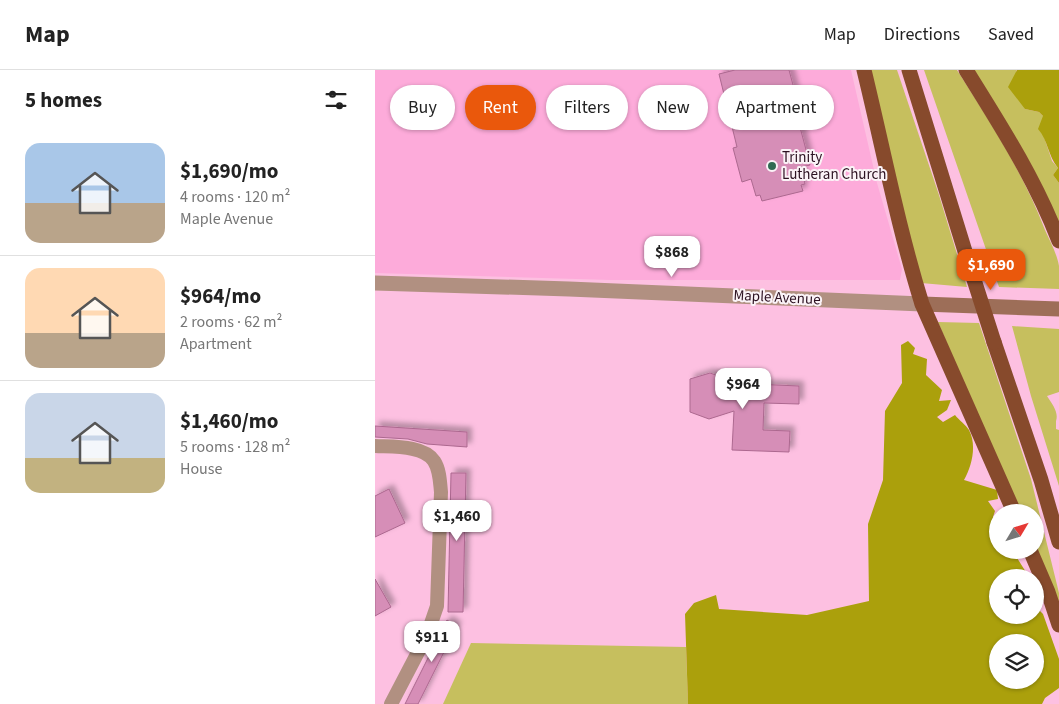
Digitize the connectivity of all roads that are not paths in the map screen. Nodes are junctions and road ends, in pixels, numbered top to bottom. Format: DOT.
graph roads {
  1 [pos="864,70"];
  2 [pos="909,70"];
  3 [pos="966,70"];
  4 [pos="1059,241"];
  5 [pos="375,283"];
  6 [pos="922,304"];
  7 [pos="1059,309"];
  8 [pos="375,446"];
  9 [pos="1010,504"];
  10 [pos="1059,542"];
  11 [pos="1034,559"];
  12 [pos="1059,625"];
  13 [pos="391,704"];
  1 -- 6 [label="highway"];
  2 -- 10 [label="highway, bridge"];
  3 -- 4 [label="highway"];
  5 -- 6 [label="street, Maple Avenue"];
  6 -- 7 [label="main road, Maple Avenue"];
  6 -- 9 [label="highway"];
  8 -- 13 [label="street"];
  11 -- 12 [label="highway"];
}
